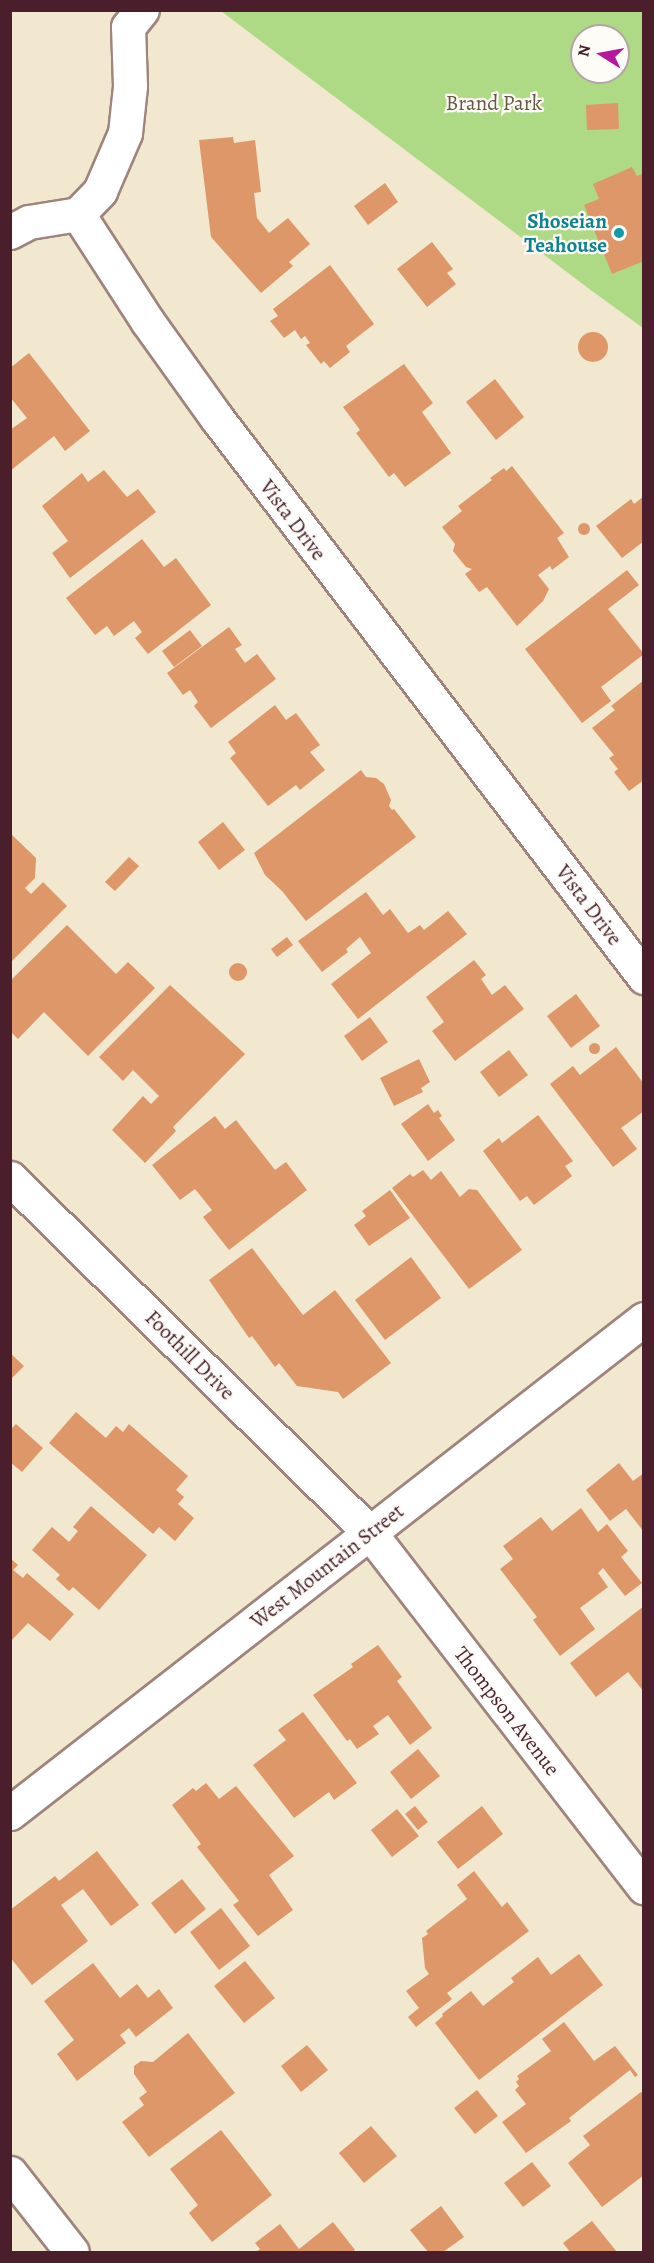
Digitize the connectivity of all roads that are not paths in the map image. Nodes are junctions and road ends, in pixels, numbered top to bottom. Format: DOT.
graph roads {
  1 [pos="135,19"];
  2 [pos="78,214"];
  3 [pos="10,232"];
  4 [pos="644,977"];
  5 [pos="10,1178"];
  6 [pos="644,1319"];
  7 [pos="369,1533"];
  8 [pos="10,1813"];
  9 [pos="644,1888"];
  10 [pos="10,2173"];
  11 [pos="72,2253"];
  1 -- 2 [label="street"];
  2 -- 3 [label="street"];
  2 -- 4 [label="street, Vista Drive"];
  5 -- 7 [label="street, Foothill Drive"];
  6 -- 7 [label="street, West Mountain Street"];
  7 -- 8 [label="street, West Mountain Street"];
  7 -- 9 [label="street, Thompson Avenue"];
  10 -- 11 [label="street"];
}
